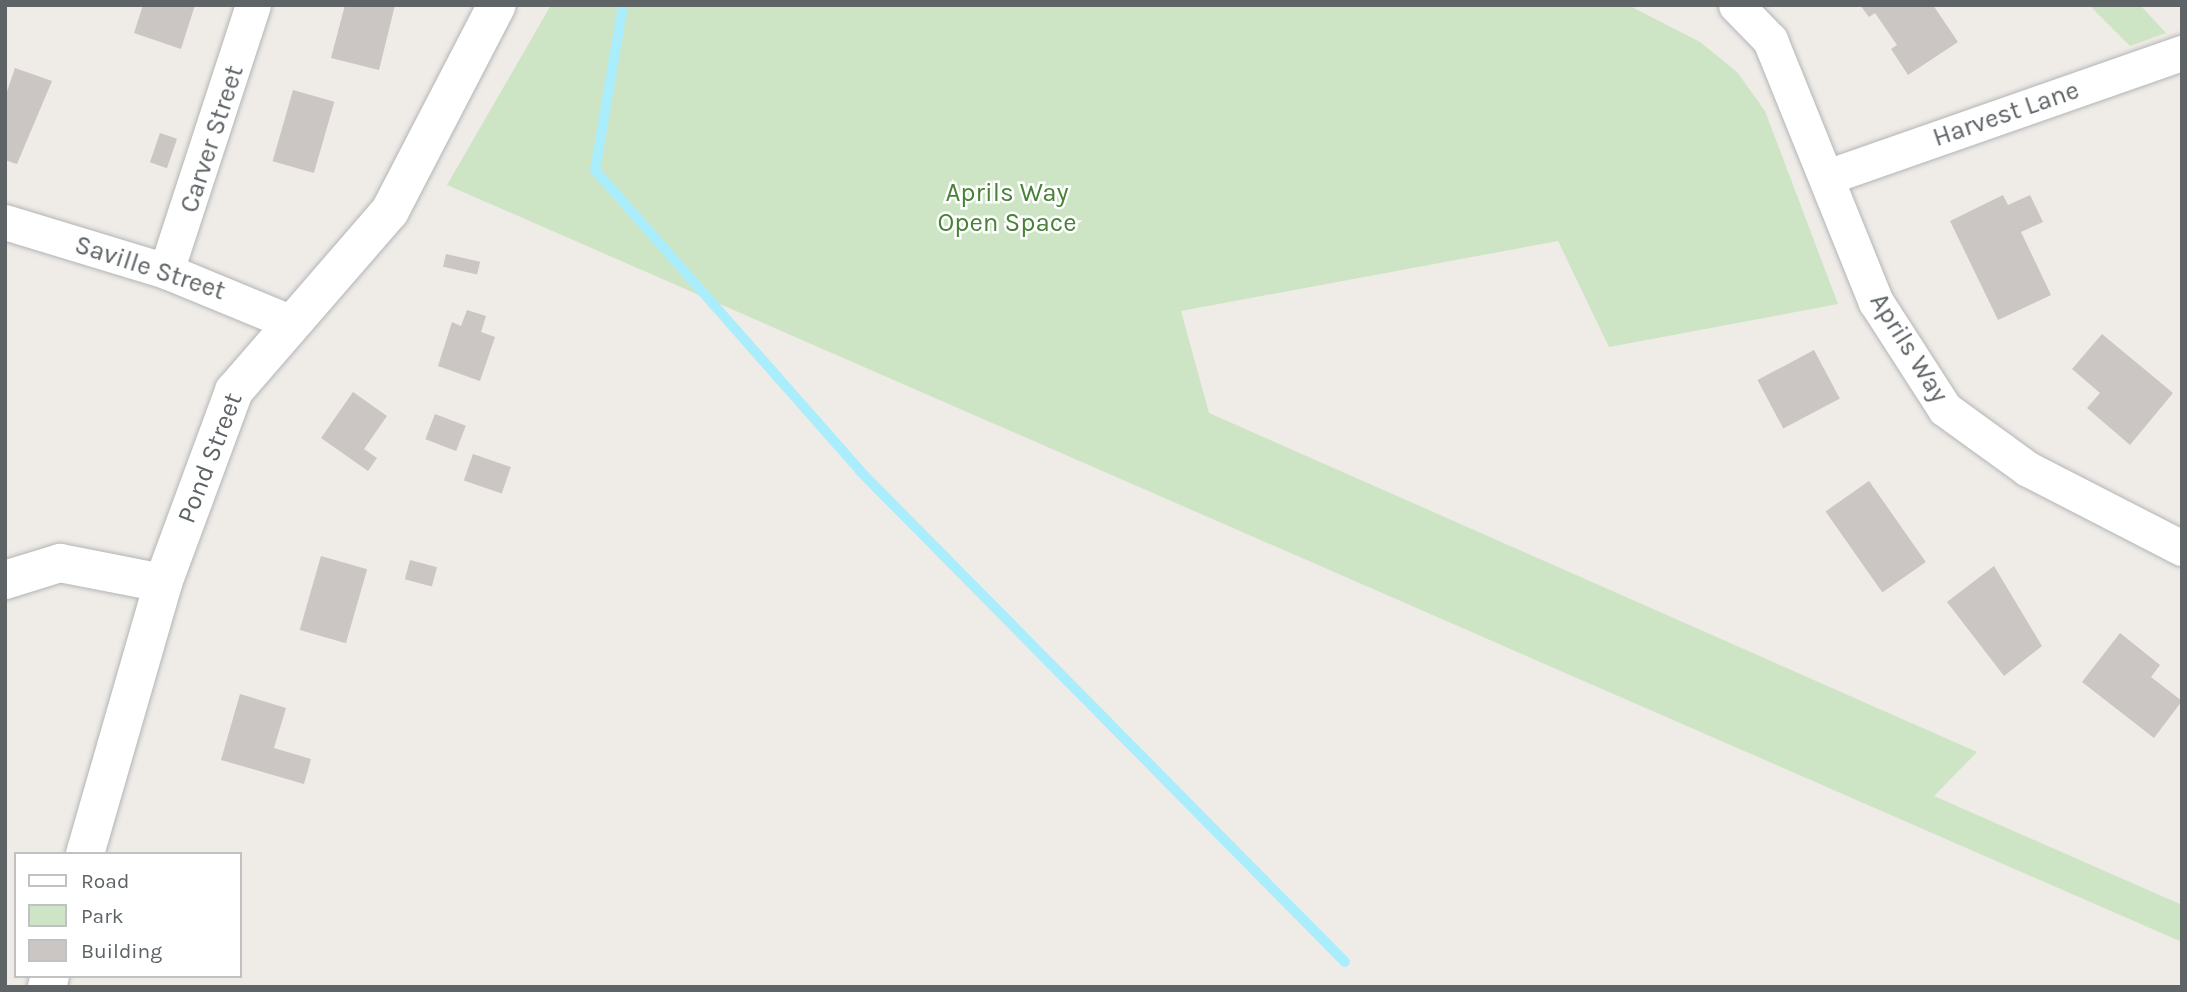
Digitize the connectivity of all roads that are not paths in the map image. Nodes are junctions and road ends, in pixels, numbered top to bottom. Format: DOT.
graph roads {
  1 [pos="254,5"];
  2 [pos="497,5"];
  3 [pos="1736,5"];
  4 [pos="2182,53"];
  5 [pos="1830,176"];
  6 [pos="5,222"];
  7 [pos="166,271"];
  8 [pos="292,323"];
  9 [pos="2182,548"];
  10 [pos="5,580"];
  11 [pos="163,583"];
  12 [pos="86,852"];
  1 -- 7 [label="street, Carver Street"];
  2 -- 8 [label="street, Pond Street"];
  3 -- 5 [label="street, Aprils Way"];
  4 -- 5 [label="street, Harvest Lane"];
  5 -- 9 [label="street, Aprils Way"];
  6 -- 7 [label="street, Saville Street"];
  7 -- 8 [label="street, Saville Street"];
  8 -- 11 [label="street, Pond Street"];
  10 -- 11 [label="street"];
  11 -- 12 [label="street, Pond Street"];
}
